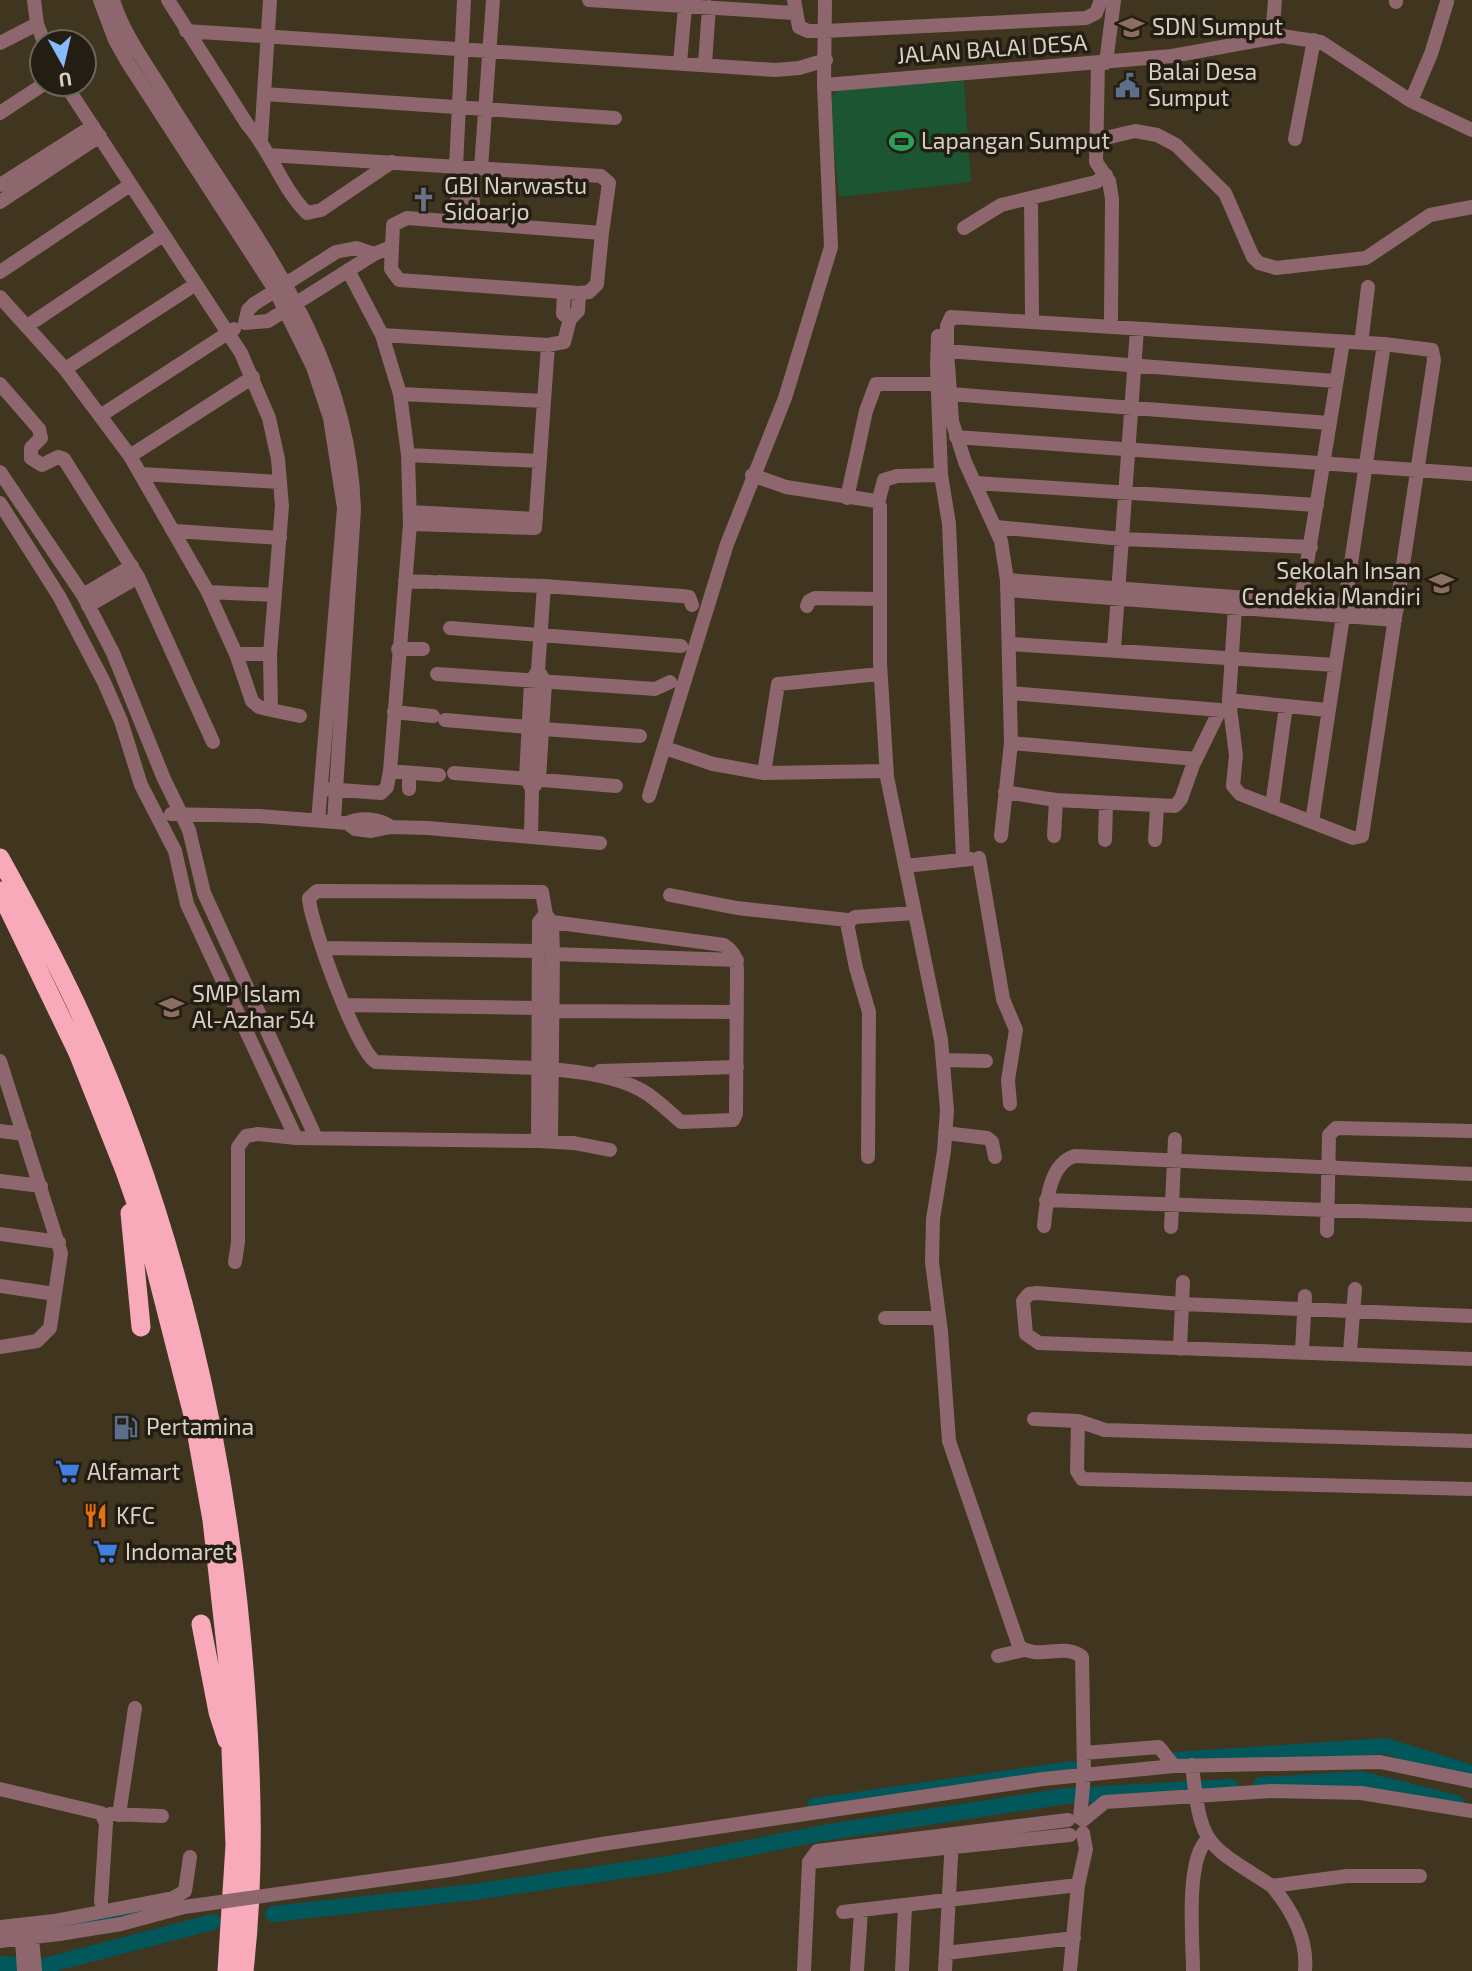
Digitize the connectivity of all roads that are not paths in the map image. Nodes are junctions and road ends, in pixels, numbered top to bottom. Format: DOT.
graph roads {
  1 [pos="34,0"];
  2 [pos="100,0"];
  3 [pos="113,0"];
  4 [pos="168,0"];
  5 [pos="270,0"];
  6 [pos="464,0"];
  7 [pos="493,0"];
  8 [pos="589,0"];
  9 [pos="740,0"];
  10 [pos="825,0"];
  11 [pos="1101,0"];
  12 [pos="1114,0"];
  13 [pos="1275,0"];
  14 [pos="1447,2"];
  15 [pos="698,5"];
  16 [pos="794,6"];
  17 [pos="37,24"];
  18 [pos="39,28"];
  19 [pos="186,31"];
  20 [pos="825,32"];
  21 [pos="3,36"];
  22 [pos="268,36"];
  23 [pos="1272,37"];
  24 [pos="1314,40"];
  25 [pos="460,48"];
  26 [pos="489,50"];
  27 [pos="826,60"];
  28 [pos="680,63"];
  29 [pos="1102,63"];
  30 [pos="705,64"];
  31 [pos="824,85"];
  32 [pos="264,94"];
  33 [pos="28,95"];
  34 [pos="74,98"];
  35 [pos="1411,101"];
  36 [pos="458,108"];
  37 [pos="486,110"];
  38 [pos="0,113"];
  39 [pos="615,118"];
  40 [pos="175,123"];
  41 [pos="1472,130"];
  42 [pos="96,131"];
  43 [pos="1295,139"];
  44 [pos="261,140"];
  45 [pos="1097,140"];
  46 [pos="268,155"];
  47 [pos="392,162"];
  48 [pos="469,168"];
  49 [pos="1106,175"];
  50 [pos="0,185"];
  51 [pos="130,185"];
  52 [pos="466,193"];
  53 [pos="1031,199"];
  54 [pos="0,202"];
  55 [pos="1472,207"];
  56 [pos="455,220"];
  57 [pos="472,221"];
  58 [pos="964,228"];
  59 [pos="602,233"];
  60 [pos="163,235"];
  61 [pos="391,247"];
  62 [pos="374,254"];
  63 [pos="348,270"];
  64 [pos="0,272"];
  65 [pos="196,284"];
  66 [pos="281,287"];
  67 [pos="1368,287"];
  68 [pos="564,292"];
  69 [pos="579,293"];
  70 [pos="0,297"];
  71 [pos="291,306"];
  72 [pos="1032,315"];
  73 [pos="570,319"];
  74 [pos="1111,319"];
  75 [pos="245,323"];
  76 [pos="27,326"];
  77 [pos="1137,329"];
  78 [pos="228,332"];
  79 [pos="382,335"];
  80 [pos="1362,336"];
  81 [pos="1343,342"];
  82 [pos="1384,344"];
  83 [pos="548,345"];
  84 [pos="1432,350"];
  85 [pos="947,351"];
  86 [pos="1135,365"];
  87 [pos="942,366"];
  88 [pos="65,369"];
  89 [pos="253,377"];
  90 [pos="1335,381"];
  91 [pos="0,384"];
  92 [pos="944,389"];
  93 [pos="400,394"];
  94 [pos="544,401"];
  95 [pos="1132,406"];
  96 [pos="100,416"];
  97 [pos="1329,423"];
  98 [pos="956,437"];
  99 [pos="1129,449"];
  100 [pos="408,455"];
  101 [pos="130,456"];
  102 [pos="540,461"];
  103 [pos="1324,464"];
  104 [pos="1366,466"];
  105 [pos="1417,469"];
  106 [pos="0,472"];
  107 [pos="141,474"];
  108 [pos="1472,474"];
  109 [pos="752,475"];
  110 [pos="941,475"];
  111 [pos="280,482"];
  112 [pos="976,483"];
  113 [pos="1126,490"];
  114 [pos="848,498"];
  115 [pos="0,503"];
  116 [pos="878,503"];
  117 [pos="1317,505"];
  118 [pos="410,518"];
  119 [pos="996,527"];
  120 [pos="175,531"];
  121 [pos="280,538"];
  122 [pos="1122,539"];
  123 [pos="1311,547"];
  124 [pos="135,572"];
  125 [pos="405,581"];
  126 [pos="1007,585"];
  127 [pos="544,586"];
  128 [pos="208,592"];
  129 [pos="1120,592"];
  130 [pos="275,595"];
  131 [pos="1203,599"];
  132 [pos="86,600"];
  133 [pos="880,600"];
  134 [pos="1301,600"];
  135 [pos="692,605"];
  136 [pos="807,606"];
  137 [pos="1235,607"];
  138 [pos="1343,610"];
  139 [pos="1396,614"];
  140 [pos="450,628"];
  141 [pos="540,635"];
  142 [pos="1010,644"];
  143 [pos="681,646"];
  144 [pos="1114,649"];
  145 [pos="236,653"];
  146 [pos="398,653"];
  147 [pos="422,653"];
  148 [pos="270,654"];
  149 [pos="1231,657"];
  150 [pos="1335,666"];
  151 [pos="438,674"];
  152 [pos="880,674"];
  153 [pos="538,678"];
  154 [pos="670,682"];
  155 [pos="1011,693"];
  156 [pos="1286,706"];
  157 [pos="1226,707"];
  158 [pos="271,710"];
  159 [pos="1327,710"];
  160 [pos="394,712"];
  161 [pos="300,716"];
  162 [pos="536,728"];
  163 [pos="640,736"];
  164 [pos="214,743"];
  165 [pos="1011,743"];
  166 [pos="665,748"];
  167 [pos="1196,759"];
  168 [pos="390,771"];
  169 [pos="887,771"];
  170 [pos="410,773"];
  171 [pos="764,773"];
  172 [pos="533,782"];
  173 [pos="616,786"];
  174 [pos="328,789"];
  175 [pos="409,789"];
  176 [pos="1005,792"];
  177 [pos="649,796"];
  178 [pos="1056,800"];
  179 [pos="1106,804"];
  180 [pos="1272,806"];
  181 [pos="1157,807"];
  182 [pos="179,813"];
  183 [pos="157,814"];
  184 [pos="318,821"];
  185 [pos="340,822"];
  186 [pos="1312,822"];
  187 [pos="531,836"];
  188 [pos="1001,836"];
  189 [pos="1055,836"];
  190 [pos="1105,840"];
  191 [pos="1155,840"];
  192 [pos="600,843"];
  193 [pos="963,859"];
  194 [pos="4,865"];
  195 [pos="905,866"];
  196 [pos="0,891"];
  197 [pos="670,895"];
  198 [pos="915,913"];
  199 [pos="546,919"];
  200 [pos="848,920"];
  201 [pos="223,935"];
  202 [pos="206,944"];
  203 [pos="323,948"];
  204 [pos="546,952"];
  205 [pos="737,960"];
  206 [pos="546,978"];
  207 [pos="344,1005"];
  208 [pos="538,1008"];
  209 [pos="554,1011"];
  210 [pos="737,1012"];
  211 [pos="943,1060"];
  212 [pos="0,1061"];
  213 [pos="986,1061"];
  214 [pos="737,1067"];
  215 [pos="545,1069"];
  216 [pos="574,1072"];
  217 [pos="3,1079"];
  218 [pos="1010,1104"];
  219 [pos="0,1131"];
  220 [pos="1472,1132"];
  221 [pos="945,1133"];
  222 [pos="24,1134"];
  223 [pos="296,1138"];
  224 [pos="316,1138"];
  225 [pos="1175,1139"];
  226 [pos="545,1141"];
  227 [pos="610,1150"];
  228 [pos="868,1157"];
  229 [pos="995,1157"];
  230 [pos="1174,1161"];
  231 [pos="1330,1167"];
  232 [pos="1472,1174"];
  233 [pos="0,1181"];
  234 [pos="41,1186"];
  235 [pos="130,1188"];
  236 [pos="1046,1200"];
  237 [pos="1172,1206"];
  238 [pos="1328,1210"];
  239 [pos="1472,1215"];
  240 [pos="1044,1226"];
  241 [pos="1171,1227"];
  242 [pos="1327,1230"];
  243 [pos="0,1234"];
  244 [pos="59,1242"];
  245 [pos="234,1262"];
  246 [pos="1183,1282"];
  247 [pos="0,1286"];
  248 [pos="1355,1289"];
  249 [pos="55,1294"];
  250 [pos="1305,1302"];
  251 [pos="1182,1304"];
  252 [pos="1354,1309"];
  253 [pos="1472,1316"];
  254 [pos="885,1318"];
  255 [pos="939,1318"];
  256 [pos="141,1327"];
  257 [pos="0,1336"];
  258 [pos="37,1341"];
  259 [pos="0,1347"];
  260 [pos="1180,1349"];
  261 [pos="1302,1351"];
  262 [pos="1350,1352"];
  263 [pos="1472,1359"];
  264 [pos="1034,1419"];
  265 [pos="1077,1422"];
  266 [pos="1472,1441"];
  267 [pos="1472,1489"];
  268 [pos="201,1624"];
  269 [pos="1024,1650"];
  270 [pos="998,1656"];
  271 [pos="135,1708"];
  272 [pos="231,1751"];
  273 [pos="1084,1753"];
  274 [pos="1172,1762"];
  275 [pos="1192,1770"];
  276 [pos="1084,1779"];
  277 [pos="1472,1781"];
  278 [pos="0,1789"];
  279 [pos="1195,1793"];
  280 [pos="1472,1811"];
  281 [pos="102,1813"];
  282 [pos="118,1815"];
  283 [pos="162,1816"];
  284 [pos="1077,1825"];
  285 [pos="1207,1840"];
  286 [pos="952,1842"];
  287 [pos="190,1857"];
  288 [pos="1420,1876"];
  289 [pos="1078,1885"];
  290 [pos="1272,1886"];
  291 [pos="947,1902"];
  292 [pos="241,1906"];
  293 [pos="905,1907"];
  294 [pos="101,1909"];
  295 [pos="861,1911"];
  296 [pos="843,1912"];
  297 [pos="0,1927"];
  298 [pos="55,1929"];
  299 [pos="239,1934"];
  300 [pos="32,1935"];
  301 [pos="1074,1938"];
  302 [pos="0,1941"];
  303 [pos="946,1953"];
  304 [pos="29,1970"];
  305 [pos="226,1971"];
  306 [pos="244,1971"];
  307 [pos="804,1971"];
  308 [pos="857,1971"];
  309 [pos="902,1971"];
  310 [pos="945,1971"];
  311 [pos="1070,1971"];
  312 [pos="1193,1971"];
  313 [pos="1305,1971"];
  1 -- 17 [label="street"];
  2 -- 40 [label="street"];
  3 -- 40 [label="street"];
  4 -- 19 [label="street"];
  5 -- 22 [label="street"];
  6 -- 25 [label="street"];
  7 -- 26 [label="street"];
  8 -- 15 [label="street"];
  9 -- 16 [label="street"];
  10 -- 20 [label="street"];
  11 -- 20 [label="street"];
  12 -- 29 [label="street"];
  13 -- 23 [label="street"];
  14 -- 35 [label="street"];
  15 -- 16 [label="street"];
  15 -- 28 [label="street"];
  15 -- 30 [label="street"];
  16 -- 20 [label="street"];
  17 -- 18 [label="street"];
  17 -- 21 [label="street"];
  19 -- 22 [label="street"];
  19 -- 44 [label="street"];
  20 -- 27 [label="street"];
  22 -- 25 [label="street"];
  22 -- 32 [label="street"];
  23 -- 24 [label="street, JALAN BALAI DESA"];
  23 -- 29 [label="street, JALAN BALAI DESA"];
  24 -- 35 [label="street, JALAN BALAI DESA"];
  24 -- 43 [label="street"];
  25 -- 26 [label="street"];
  25 -- 36 [label="street"];
  26 -- 28 [label="street"];
  26 -- 37 [label="street"];
  27 -- 30 [label="street"];
  27 -- 31 [label="street"];
  28 -- 30 [label="street"];
  29 -- 31 [label="street, JALAN BALAI DESA"];
  29 -- 45 [label="street"];
  31 -- 109 [label="street"];
  32 -- 36 [label="street"];
  32 -- 44 [label="street"];
  33 -- 38 [label="street"];
  34 -- 42 [label="street"];
  35 -- 41 [label="street, JALAN BALAI DESA"];
  36 -- 37 [label="street"];
  36 -- 48 [label="street"];
  37 -- 39 [label="street"];
  37 -- 48 [label="street"];
  40 -- 66 [label="street"];
  42 -- 50 [label="street"];
  42 -- 51 [label="street"];
  42 -- 54 [label="street"];
  44 -- 46 [label="street"];
  45 -- 49 [label="street"];
  45 -- 55 [label="street"];
  46 -- 47 [label="street"];
  46 -- 47 [label="street"];
  47 -- 48 [label="street"];
  48 -- 52 [label="street"];
  48 -- 59 [label="street"];
  49 -- 53 [label="street"];
  49 -- 74 [label="street"];
  51 -- 60 [label="street"];
  51 -- 64 [label="street"];
  52 -- 56 [label="street"];
  52 -- 57 [label="street"];
  53 -- 58 [label="street"];
  53 -- 72 [label="street"];
  56 -- 57 [label="street"];
  56 -- 61 [label="street"];
  57 -- 59 [label="street"];
  59 -- 69 [label="street"];
  60 -- 65 [label="street"];
  60 -- 76 [label="street"];
  61 -- 62 [label="street"];
  61 -- 68 [label="street"];
  62 -- 63 [label="street"];
  62 -- 66 [label="street"];
  63 -- 71 [label="street"];
  63 -- 79 [label="street"];
  65 -- 78 [label="street"];
  65 -- 88 [label="street"];
  66 -- 71 [label="street"];
  66 -- 75 [label="street"];
  67 -- 80 [label="street"];
  68 -- 69 [label="street"];
  68 -- 73 [label="street"];
  69 -- 73 [label="street"];
  70 -- 76 [label="street"];
  71 -- 75 [label="street"];
  71 -- 174 [label="street"];
  72 -- 74 [label="street"];
  72 -- 87 [label="street"];
  73 -- 83 [label="street"];
  74 -- 80 [label="street"];
  75 -- 78 [label="street"];
  76 -- 88 [label="street"];
  77 -- 81 [label="street"];
  77 -- 85 [label="street"];
  77 -- 86 [label="street"];
  78 -- 89 [label="street"];
  78 -- 96 [label="street"];
  79 -- 83 [label="street"];
  79 -- 93 [label="street"];
  80 -- 84 [label="street"];
  81 -- 82 [label="street"];
  81 -- 90 [label="street"];
  82 -- 84 [label="street"];
  82 -- 104 [label="street"];
  83 -- 94 [label="street"];
  84 -- 105 [label="street"];
  85 -- 86 [label="street"];
  85 -- 87 [label="street"];
  86 -- 90 [label="street"];
  86 -- 95 [label="street"];
  87 -- 92 [label="street"];
  88 -- 96 [label="street"];
  89 -- 101 [label="street"];
  89 -- 111 [label="street"];
  90 -- 97 [label="street"];
  91 -- 124 [label="street"];
  92 -- 95 [label="street"];
  92 -- 98 [label="street"];
  92 -- 110 [label="street"];
  92 -- 114 [label="street"];
  93 -- 94 [label="street"];
  93 -- 100 [label="street"];
  94 -- 102 [label="street"];
  95 -- 97 [label="street"];
  95 -- 99 [label="street"];
  96 -- 101 [label="street"];
  97 -- 103 [label="street"];
  98 -- 99 [label="street"];
  98 -- 112 [label="street"];
  99 -- 103 [label="street"];
  99 -- 113 [label="street"];
  100 -- 102 [label="street"];
  100 -- 118 [label="street"];
  101 -- 107 [label="street"];
  102 -- 118 [label="street"];
  103 -- 104 [label="street"];
  103 -- 117 [label="street"];
  104 -- 105 [label="street"];
  104 -- 138 [label="street"];
  105 -- 108 [label="street"];
  105 -- 139 [label="street"];
  106 -- 132 [label="street"];
  107 -- 111 [label="street"];
  107 -- 120 [label="street"];
  109 -- 114 [label="street"];
  109 -- 166 [label="street"];
  110 -- 116 [label="street"];
  110 -- 193 [label="street"];
  111 -- 121 [label="street"];
  112 -- 113 [label="street"];
  112 -- 119 [label="street"];
  113 -- 117 [label="street"];
  113 -- 122 [label="street"];
  114 -- 116 [label="street"];
  115 -- 183 [label="street"];
  116 -- 133 [label="street"];
  117 -- 123 [label="street"];
  118 -- 125 [label="street"];
  119 -- 122 [label="street"];
  119 -- 126 [label="street"];
  120 -- 121 [label="street"];
  120 -- 128 [label="street"];
  121 -- 130 [label="street"];
  122 -- 123 [label="street"];
  122 -- 129 [label="street"];
  123 -- 134 [label="street"];
  124 -- 132 [label="street"];
  124 -- 164 [label="street"];
  125 -- 127 [label="street"];
  125 -- 146 [label="street"];
  126 -- 129 [label="street"];
  126 -- 142 [label="street"];
  127 -- 135 [label="street"];
  127 -- 141 [label="street"];
  128 -- 130 [label="street"];
  128 -- 145 [label="street"];
  129 -- 131 [label="street"];
  129 -- 144 [label="street"];
  130 -- 148 [label="street"];
  131 -- 134 [label="street"];
  131 -- 137 [label="street"];
  132 -- 182 [label="street"];
  133 -- 136 [label="street"];
  133 -- 152 [label="street"];
  134 -- 138 [label="street"];
  137 -- 138 [label="street"];
  137 -- 149 [label="street"];
  138 -- 139 [label="street"];
  138 -- 150 [label="street"];
  139 -- 186 [label="street"];
  140 -- 141 [label="street"];
  141 -- 143 [label="street"];
  141 -- 153 [label="street"];
  142 -- 144 [label="street"];
  142 -- 155 [label="street"];
  144 -- 149 [label="street"];
  145 -- 148 [label="street"];
  145 -- 158 [label="street"];
  146 -- 147 [label="street"];
  146 -- 160 [label="street"];
  148 -- 158 [label="street"];
  149 -- 150 [label="street"];
  149 -- 157 [label="street"];
  150 -- 159 [label="street"];
  151 -- 153 [label="street"];
  152 -- 169 [label="street"];
  152 -- 171 [label="street"];
  153 -- 154 [label="street"];
  153 -- 162 [label="street"];
  155 -- 157 [label="street"];
  155 -- 165 [label="street"];
  156 -- 157 [label="street"];
  156 -- 159 [label="street"];
  156 -- 180 [label="street"];
  157 -- 167 [label="street"];
  157 -- 180 [label="street"];
  158 -- 161 [label="street"];
  159 -- 186 [label="street"];
  160 -- 162 [label="street"];
  160 -- 168 [label="street"];
  162 -- 163 [label="street"];
  162 -- 172 [label="street"];
  165 -- 167 [label="street"];
  165 -- 176 [label="street"];
  166 -- 171 [label="street"];
  166 -- 177 [label="street"];
  167 -- 181 [label="street"];
  168 -- 170 [label="street"];
  168 -- 174 [label="street"];
  169 -- 171 [label="street"];
  169 -- 195 [label="street"];
  170 -- 172 [label="street"];
  170 -- 175 [label="street"];
  172 -- 173 [label="street"];
  172 -- 187 [label="street"];
  174 -- 184 [label="street"];
  174 -- 185 [label="street"];
  176 -- 178 [label="street"];
  176 -- 188 [label="street"];
  178 -- 179 [label="street"];
  178 -- 189 [label="street"];
  179 -- 181 [label="street"];
  179 -- 190 [label="street"];
  180 -- 186 [label="street"];
  181 -- 191 [label="street"];
  182 -- 183 [label="street"];
  182 -- 184 [label="street"];
  182 -- 201 [label="street"];
  183 -- 202 [label="street"];
  184 -- 185 [label="street"];
  185 -- 187 [label="street"];
  187 -- 192 [label="street"];
  193 -- 195 [label="street"];
  193 -- 218 [label="street"];
  194 -- 292 [label="highway"];
  195 -- 198 [label="street"];
  196 -- 235 [label="highway"];
  197 -- 200 [label="street"];
  198 -- 200 [label="street"];
  198 -- 211 [label="street"];
  199 -- 203 [label="street"];
  199 -- 204 [label="street"];
  199 -- 205 [label="street"];
  200 -- 228 [label="street"];
  201 -- 202 [label="street"];
  201 -- 224 [label="street"];
  202 -- 223 [label="street"];
  203 -- 204 [label="street"];
  203 -- 207 [label="street"];
  204 -- 205 [label="street"];
  204 -- 206 [label="street"];
  205 -- 210 [label="street"];
  206 -- 208 [label="street"];
  206 -- 209 [label="street"];
  207 -- 208 [label="street"];
  207 -- 215 [label="street"];
  208 -- 215 [label="street"];
  209 -- 210 [label="street"];
  209 -- 215 [label="street"];
  210 -- 214 [label="street"];
  211 -- 213 [label="street"];
  211 -- 221 [label="street"];
  212 -- 217 [label="street"];
  214 -- 216 [label="street"];
  214 -- 216 [label="street"];
  215 -- 216 [label="street"];
  215 -- 226 [label="street"];
  217 -- 222 [label="street"];
  219 -- 222 [label="street"];
  220 -- 231 [label="street"];
  221 -- 229 [label="street"];
  221 -- 255 [label="street"];
  222 -- 234 [label="street"];
  223 -- 224 [label="street"];
  223 -- 245 [label="street"];
  224 -- 226 [label="street"];
  225 -- 230 [label="street"];
  226 -- 227 [label="street"];
  230 -- 231 [label="street"];
  230 -- 236 [label="street"];
  230 -- 237 [label="street"];
  231 -- 232 [label="street"];
  231 -- 238 [label="street"];
  233 -- 234 [label="street"];
  234 -- 244 [label="street"];
  235 -- 256 [label="highway"];
  235 -- 272 [label="highway"];
  236 -- 237 [label="street"];
  236 -- 240 [label="street"];
  237 -- 238 [label="street"];
  237 -- 241 [label="street"];
  238 -- 239 [label="street"];
  238 -- 242 [label="street"];
  243 -- 244 [label="street"];
  244 -- 249 [label="street"];
  246 -- 251 [label="street"];
  247 -- 249 [label="street"];
  248 -- 252 [label="street"];
  249 -- 258 [label="street"];
  250 -- 251 [label="street"];
  250 -- 252 [label="street"];
  250 -- 261 [label="street"];
  251 -- 260 [label="street"];
  251 -- 260 [label="street"];
  252 -- 253 [label="street"];
  252 -- 262 [label="street"];
  254 -- 255 [label="street"];
  255 -- 269 [label="street"];
  257 -- 258 [label="street"];
  258 -- 259 [label="street"];
  260 -- 261 [label="street"];
  261 -- 262 [label="street"];
  262 -- 263 [label="street"];
  264 -- 265 [label="street"];
  265 -- 266 [label="street"];
  265 -- 267 [label="street"];
  268 -- 272 [label="highway"];
  269 -- 270 [label="street"];
  269 -- 273 [label="street"];
  271 -- 282 [label="street"];
  272 -- 292 [label="highway"];
  273 -- 274 [label="street"];
  273 -- 276 [label="street"];
  274 -- 275 [label="street"];
  274 -- 276 [label="street"];
  275 -- 277 [label="street"];
  275 -- 279 [label="street"];
  276 -- 284 [label="street"];
  276 -- 298 [label="street, bridge"];
  278 -- 281 [label="street"];
  279 -- 280 [label="street"];
  279 -- 284 [label="street"];
  279 -- 285 [label="street"];
  281 -- 282 [label="street"];
  281 -- 294 [label="street"];
  282 -- 283 [label="street"];
  284 -- 286 [label="street"];
  284 -- 289 [label="street"];
  285 -- 290 [label="street"];
  285 -- 312 [label="street"];
  286 -- 291 [label="street"];
  286 -- 307 [label="street"];
  287 -- 294 [label="street"];
  288 -- 290 [label="street"];
  289 -- 291 [label="street"];
  289 -- 301 [label="street"];
  290 -- 313 [label="street"];
  291 -- 293 [label="street"];
  291 -- 303 [label="street"];
  292 -- 299 [label="highway"];
  293 -- 295 [label="street"];
  293 -- 309 [label="street"];
  294 -- 298 [label="street"];
  295 -- 296 [label="street"];
  295 -- 308 [label="street"];
  297 -- 300 [label="street"];
  298 -- 300 [label="street"];
  299 -- 305 [label="highway"];
  299 -- 306 [label="highway"];
  300 -- 302 [label="street"];
  300 -- 304 [label="street"];
  301 -- 303 [label="street"];
  301 -- 311 [label="street"];
  303 -- 310 [label="street"];
}
